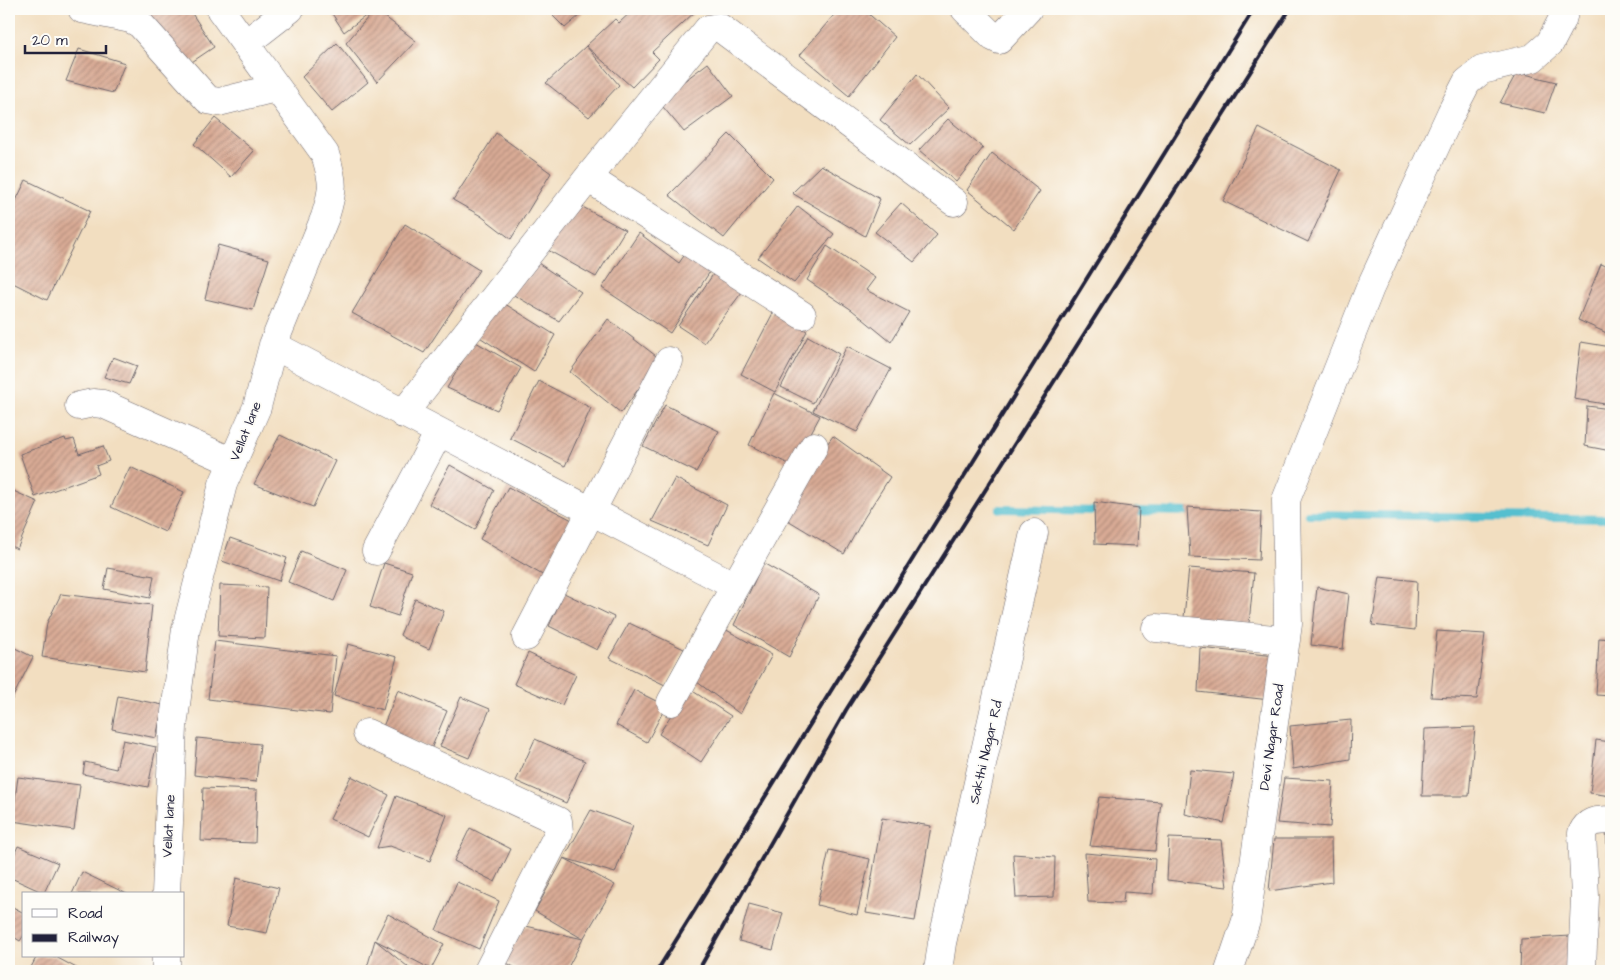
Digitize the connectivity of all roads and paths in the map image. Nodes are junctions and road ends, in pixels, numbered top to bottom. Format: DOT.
graph roads {
  1 [pos="82,9"];
  2 [pos="220,9"];
  3 [pos="290,9"];
  4 [pos="964,9"];
  5 [pos="1028,9"];
  6 [pos="1565,9"];
  7 [pos="245,44"];
  8 [pos="276,88"];
  9 [pos="588,178"];
  10 [pos="954,202"];
  11 [pos="802,315"];
  12 [pos="273,345"];
  13 [pos="669,361"];
  14 [pos="79,406"];
  15 [pos="404,414"];
  16 [pos="439,432"];
  17 [pos="814,446"];
  18 [pos="233,462"];
  19 [pos="592,512"];
  20 [pos="1034,533"];
  21 [pos="376,551"];
  22 [pos="735,586"];
  23 [pos="1156,628"];
  24 [pos="526,637"];
  25 [pos="1286,640"];
  26 [pos="671,702"];
  27 [pos="366,733"];
  28 [pos="1611,820"];
  29 [pos="166,892"];
  30 [pos="166,958"];
  31 [pos="1582,968"];
  32 [pos="166,971"];
  33 [pos="488,971"];
  34 [pos="938,971"];
  35 [pos="1229,971"];
  1 -- 8 [label="street"];
  2 -- 7 [label="street, Vellat lane"];
  3 -- 7 [label="street"];
  4 -- 5 [label="street"];
  6 -- 25 [label="street, Devi Nagar Road"];
  7 -- 8 [label="street, Vellat lane"];
  8 -- 12 [label="street, Vellat lane"];
  9 -- 10 [label="street"];
  9 -- 11 [label="street"];
  9 -- 15 [label="street"];
  12 -- 15 [label="street"];
  12 -- 18 [label="street, Vellat lane"];
  13 -- 19 [label="street"];
  14 -- 18 [label="street"];
  15 -- 16 [label="street"];
  16 -- 19 [label="street"];
  16 -- 21 [label="street"];
  17 -- 22 [label="street"];
  18 -- 29 [label="street, Vellat lane"];
  19 -- 22 [label="street"];
  19 -- 24 [label="street"];
  20 -- 34 [label="street, Sakthi Nagar Rd"];
  22 -- 26 [label="street"];
  23 -- 25 [label="street"];
  25 -- 35 [label="street, Devi Nagar Road"];
  27 -- 33 [label="street"];
  28 -- 31 [label="street"];
  30 -- 32 [label="street"];
}
